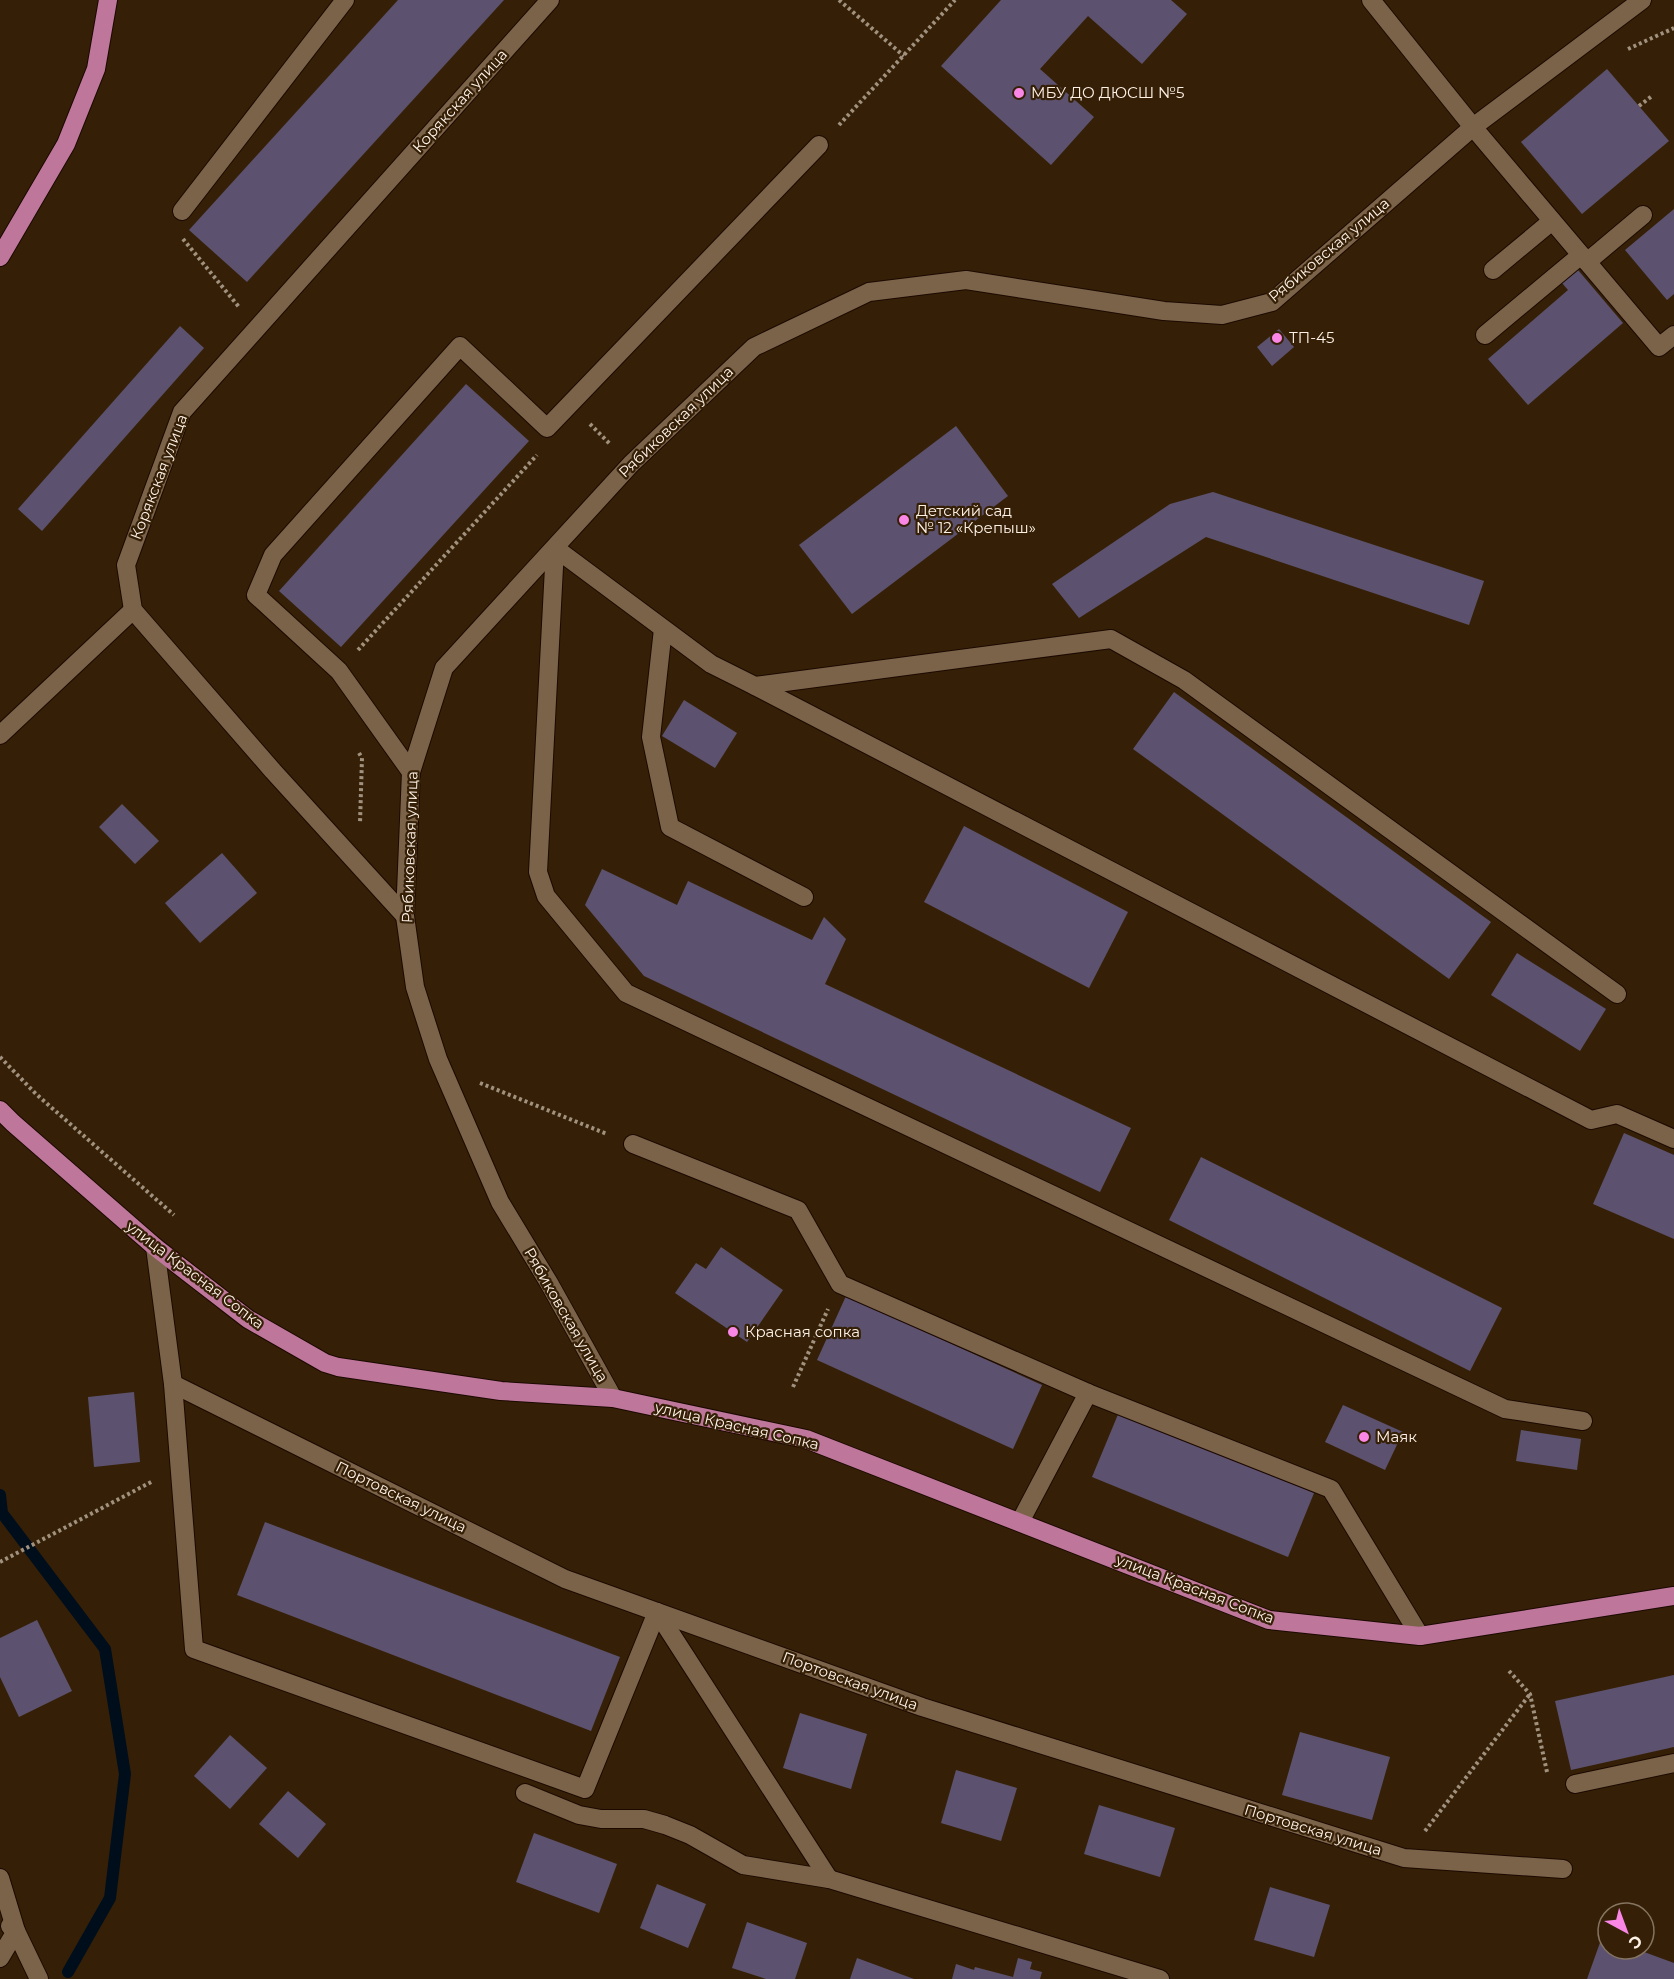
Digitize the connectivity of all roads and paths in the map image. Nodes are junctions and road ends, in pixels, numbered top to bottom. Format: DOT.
graph roads {
  1 [pos="108,0"];
  2 [pos="345,0"];
  3 [pos="550,0"];
  4 [pos="840,0"];
  5 [pos="954,0"];
  6 [pos="1371,0"];
  7 [pos="1642,0"];
  8 [pos="1674,28"];
  9 [pos="1626,50"];
  10 [pos="904,56"];
  11 [pos="1652,96"];
  12 [pos="1640,106"];
  13 [pos="1473,127"];
  14 [pos="819,145"];
  15 [pos="182,211"];
  16 [pos="1643,215"];
  17 [pos="1552,220"];
  18 [pos="0,257"];
  19 [pos="1584,259"];
  20 [pos="1493,270"];
  21 [pos="256,328"];
  22 [pos="1485,335"];
  23 [pos="1674,335"];
  24 [pos="570,405"];
  25 [pos="548,428"];
  26 [pos="631,464"];
  27 [pos="555,548"];
  28 [pos="134,610"];
  29 [pos="663,629"];
  30 [pos="339,672"];
  31 [pos="755,686"];
  32 [pos="0,735"];
  33 [pos="357,748"];
  34 [pos="411,772"];
  35 [pos="360,867"];
  36 [pos="804,897"];
  37 [pos="405,916"];
  38 [pos="1617,994"];
  39 [pos="0,1057"];
  40 [pos="475,1081"];
  41 [pos="0,1110"];
  42 [pos="1674,1139"];
  43 [pos="633,1144"];
  44 [pos="174,1215"];
  45 [pos="155,1247"];
  46 [pos="840,1284"];
  47 [pos="172,1384"];
  48 [pos="793,1387"];
  49 [pos="1088,1393"];
  50 [pos="613,1398"];
  51 [pos="1583,1421"];
  52 [pos="179,1468"];
  53 [pos="1020,1522"];
  54 [pos="0,1562"];
  55 [pos="1674,1596"];
  56 [pos="657,1612"];
  57 [pos="1420,1636"];
  58 [pos="1509,1671"];
  59 [pos="1530,1694"];
  60 [pos="1674,1763"];
  61 [pos="1575,1784"];
  62 [pos="525,1793"];
  63 [pos="1404,1858"];
  64 [pos="1563,1869"];
  65 [pos="0,1878"];
  66 [pos="829,1879"];
  67 [pos="0,1917"];
  68 [pos="16,1931"];
  69 [pos="0,1958"];
  70 [pos="39,1979"];
  71 [pos="1160,1979"];
  1 -- 18 [label="main road"];
  2 -- 15 [label="street"];
  3 -- 21 [label="street, Корякская улица"];
  4 -- 10 [label="path"];
  5 -- 10 [label="path"];
  6 -- 13 [label="street"];
  7 -- 13 [label="street, Рябиковская улица"];
  8 -- 9 [label="path"];
  10 -- 14 [label="path"];
  11 -- 12 [label="path"];
  13 -- 17 [label="street"];
  13 -- 26 [label="street, Рябиковская улица"];
  14 -- 24 [label="street"];
  15 -- 21 [label="path"];
  16 -- 19 [label="street"];
  17 -- 19 [label="street"];
  17 -- 20 [label="street"];
  19 -- 22 [label="street"];
  19 -- 23 [label="street"];
  21 -- 28 [label="street, Корякская улица"];
  24 -- 25 [label="street"];
  24 -- 26 [label="path"];
  25 -- 30 [label="path"];
  25 -- 30 [label="street"];
  26 -- 27 [label="street, Рябиковская улица"];
  27 -- 29 [label="street"];
  27 -- 34 [label="street, Рябиковская улица"];
  27 -- 51 [label="street"];
  28 -- 32 [label="street"];
  28 -- 35 [label="street"];
  29 -- 31 [label="street"];
  29 -- 36 [label="street"];
  30 -- 34 [label="street"];
  31 -- 38 [label="street"];
  31 -- 42 [label="street"];
  33 -- 35 [label="path"];
  34 -- 37 [label="street, Рябиковская улица"];
  35 -- 37 [label="street"];
  37 -- 50 [label="street, Рябиковская улица"];
  39 -- 44 [label="path"];
  40 -- 43 [label="path"];
  41 -- 45 [label="main road, улица Красная Сопка"];
  43 -- 46 [label="street"];
  45 -- 47 [label="street"];
  45 -- 50 [label="main road, улица Красная Сопка"];
  46 -- 48 [label="path"];
  46 -- 49 [label="street"];
  47 -- 52 [label="street"];
  47 -- 56 [label="street, Портовская улица"];
  49 -- 53 [label="street"];
  49 -- 57 [label="street"];
  50 -- 53 [label="main road, улица Красная Сопка"];
  52 -- 54 [label="path"];
  52 -- 56 [label="street"];
  53 -- 57 [label="main road, улица Красная Сопка"];
  55 -- 57 [label="main road, улица Красная Сопка"];
  56 -- 63 [label="street, Портовская улица"];
  56 -- 66 [label="street"];
  58 -- 59 [label="path"];
  59 -- 61 [label="path"];
  59 -- 63 [label="path"];
  60 -- 61 [label="street"];
  62 -- 66 [label="street"];
  63 -- 64 [label="street, Портовская улица"];
  65 -- 68 [label="street"];
  66 -- 71 [label="street"];
  67 -- 68 [label="street"];
  68 -- 69 [label="street"];
  68 -- 70 [label="street"];
}
